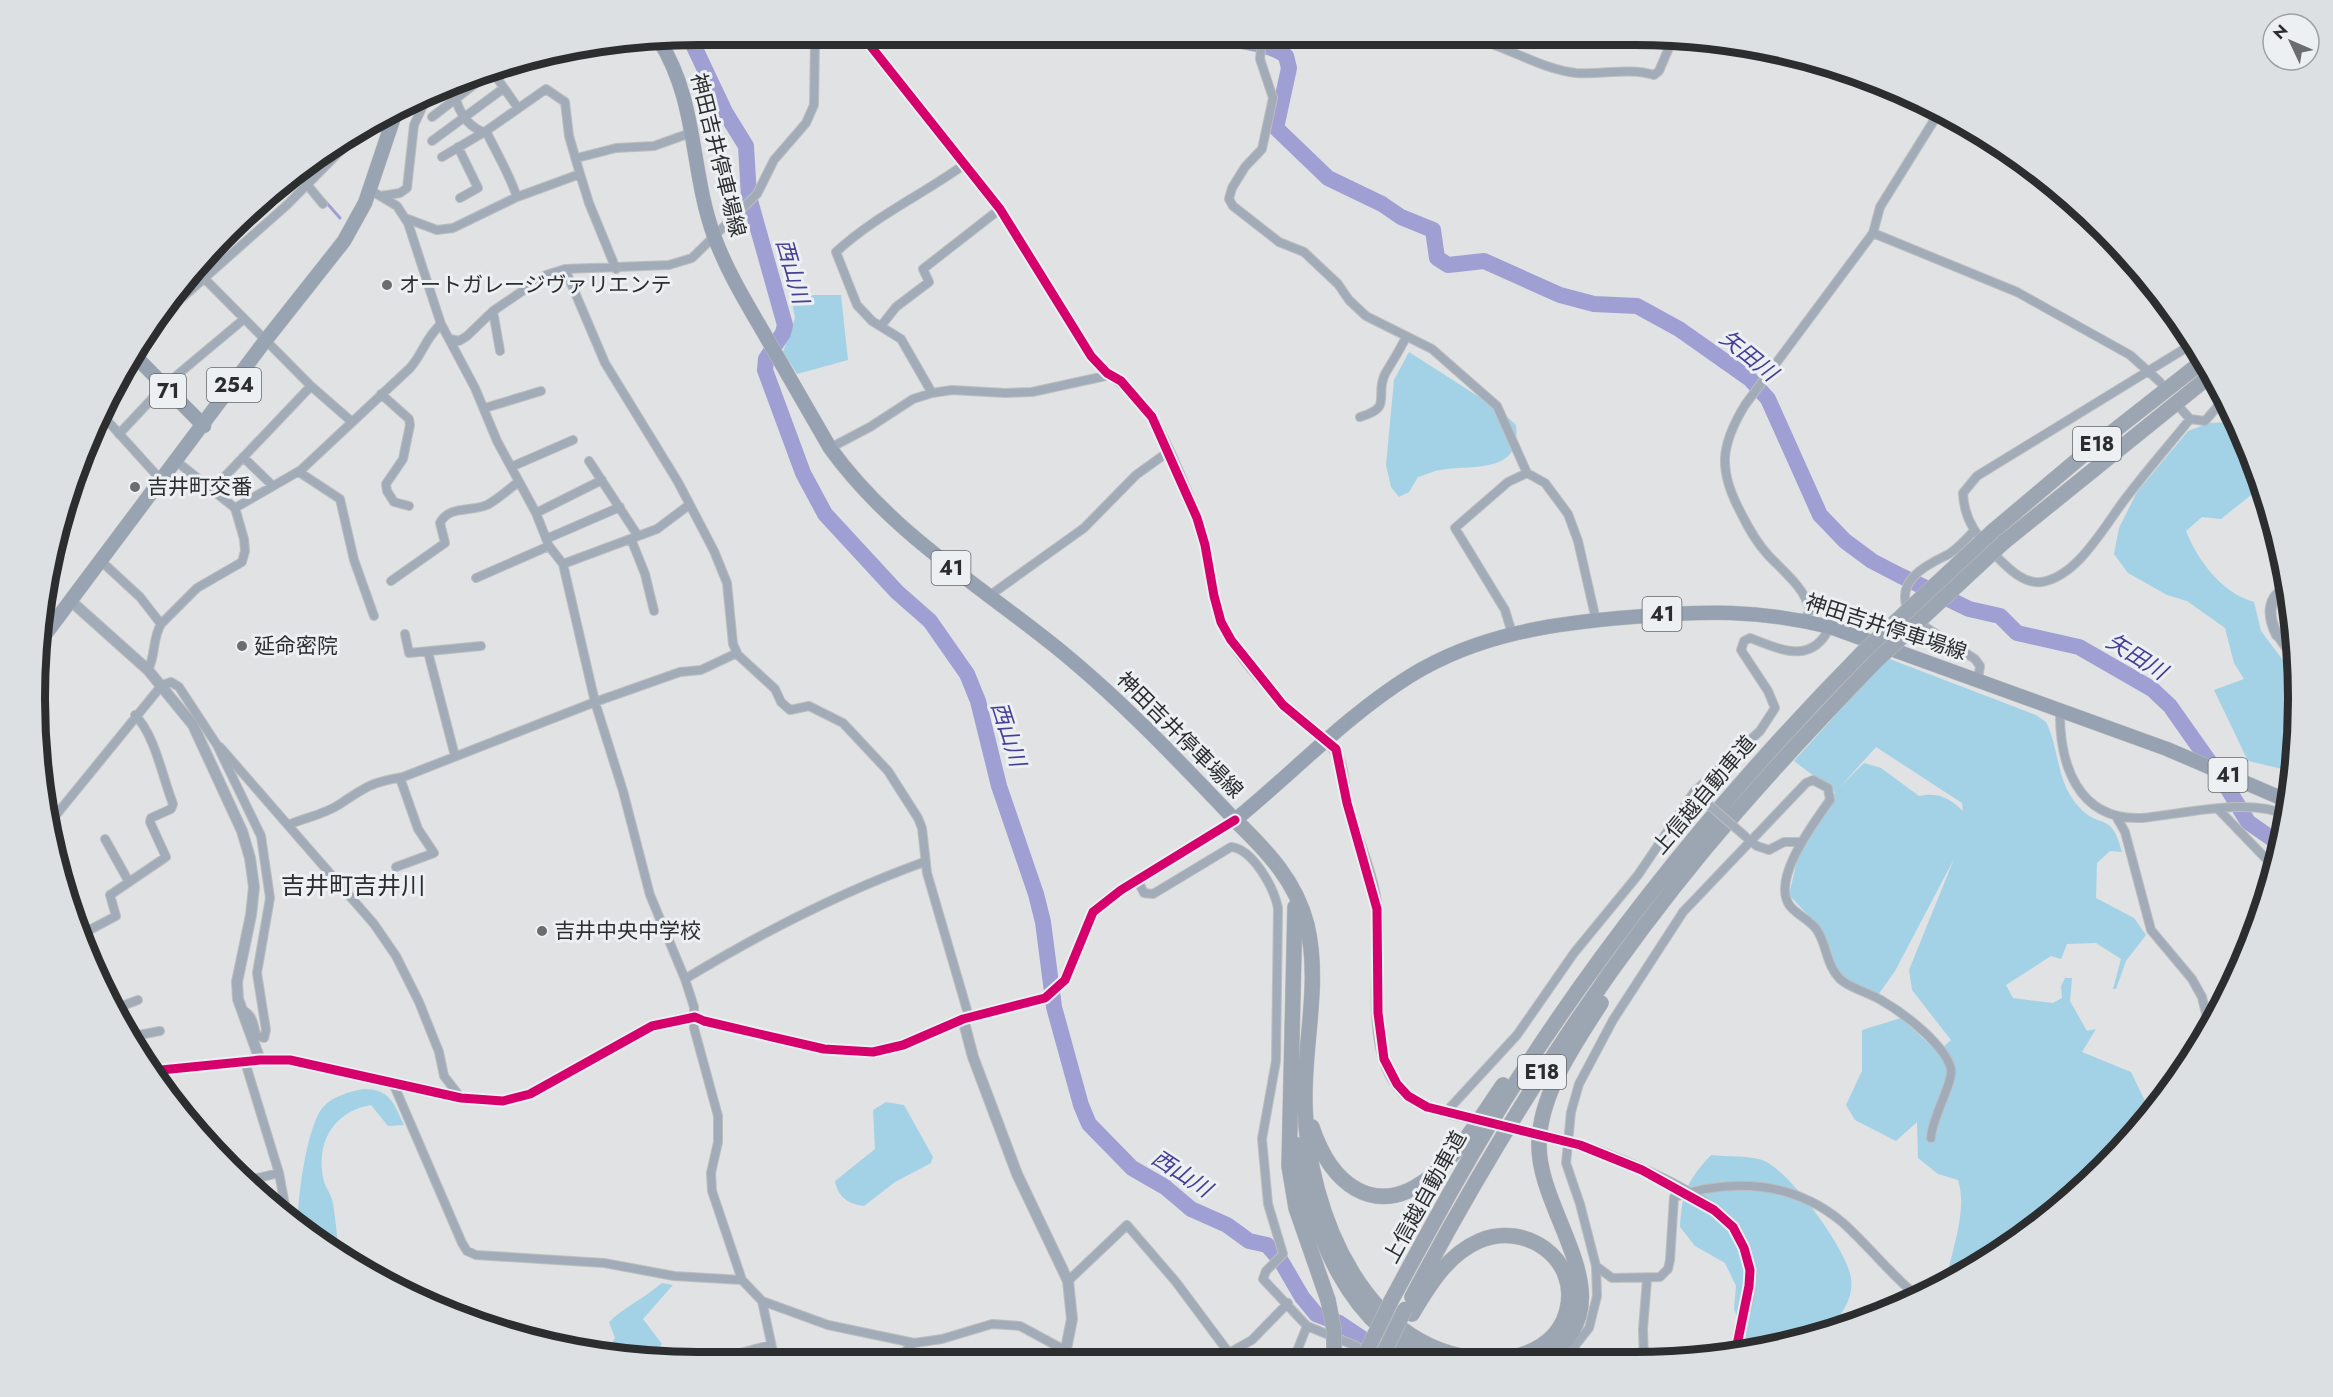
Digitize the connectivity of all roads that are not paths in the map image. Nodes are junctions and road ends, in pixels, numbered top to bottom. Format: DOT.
graph roads {
  1 [pos="815,45"];
  2 [pos="870,45"];
  3 [pos="1261,45"];
  4 [pos="1495,45"];
  5 [pos="663,46"];
  6 [pos="1670,46"];
  7 [pos="499,77"];
  8 [pos="473,86"];
  9 [pos="504,88"];
  10 [pos="454,93"];
  11 [pos="454,100"];
  12 [pos="423,106"];
  13 [pos="519,108"];
  14 [pos="432,117"];
  15 [pos="465,118"];
  16 [pos="1935,118"];
  17 [pos="390,123"];
  18 [pos="484,132"];
  19 [pos="693,132"];
  20 [pos="432,141"];
  21 [pos="458,147"];
  22 [pos="337,154"];
  23 [pos="442,157"];
  24 [pos="577,158"];
  25 [pos="965,164"];
  26 [pos="580,174"];
  27 [pos="302,179"];
  28 [pos="306,185"];
  29 [pos="375,193"];
  30 [pos="517,197"];
  31 [pos="460,198"];
  32 [pos="323,204"];
  33 [pos="1000,209"];
  34 [pos="405,218"];
  35 [pos="1873,233"];
  36 [pos="714,236"];
  37 [pos="565,269"];
  38 [pos="616,269"];
  39 [pos="201,275"];
  40 [pos="204,278"];
  41 [pos="185,295"];
  42 [pos="493,311"];
  43 [pos="244,319"];
  44 [pos="441,324"];
  45 [pos="881,326"];
  46 [pos="1406,337"];
  47 [pos="450,339"];
  48 [pos="265,341"];
  49 [pos="2186,348"];
  50 [pos="500,351"];
  51 [pos="140,361"];
  52 [pos="2197,367"];
  53 [pos="2149,371"];
  54 [pos="1110,375"];
  55 [pos="2205,380"];
  56 [pos="2160,382"];
  57 [pos="311,386"];
  58 [pos="164,387"];
  59 [pos="541,391"];
  60 [pos="932,393"];
  61 [pos="381,394"];
  62 [pos="2219,405"];
  63 [pos="485,408"];
  64 [pos="2182,410"];
  65 [pos="1360,417"];
  66 [pos="2190,419"];
  67 [pos="107,420"];
  68 [pos="351,421"];
  69 [pos="204,426"];
  70 [pos="119,434"];
  71 [pos="573,440"];
  72 [pos="830,448"];
  73 [pos="1168,452"];
  74 [pos="243,457"];
  75 [pos="176,461"];
  76 [pos="590,461"];
  77 [pos="511,466"];
  78 [pos="299,471"];
  79 [pos="1527,473"];
  80 [pos="161,480"];
  81 [pos="602,480"];
  82 [pos="519,482"];
  83 [pos="273,486"];
  84 [pos="212,490"];
  85 [pos="689,505"];
  86 [pos="409,506"];
  87 [pos="620,507"];
  88 [pos="235,508"];
  89 [pos="536,513"];
  90 [pos="1973,532"];
  91 [pos="634,537"];
  92 [pos="1998,537"];
  93 [pos="548,542"];
  94 [pos="101,561"];
  95 [pos="563,564"];
  96 [pos="476,578"];
  97 [pos="391,581"];
  98 [pos="2279,594"];
  99 [pos="989,596"];
  100 [pos="72,602"];
  101 [pos="654,611"];
  102 [pos="374,616"];
  103 [pos="1596,620"];
  104 [pos="1804,621"];
  105 [pos="161,624"];
  106 [pos="1830,627"];
  107 [pos="49,630"];
  108 [pos="1512,633"];
  109 [pos="405,634"];
  110 [pos="2277,635"];
  111 [pos="481,646"];
  112 [pos="2286,648"];
  113 [pos="428,652"];
  114 [pos="737,652"];
  115 [pos="1868,658"];
  116 [pos="148,670"];
  117 [pos="1978,680"];
  118 [pos="162,685"];
  119 [pos="595,702"];
  120 [pos="2060,709"];
  121 [pos="135,714"];
  122 [pos="1326,741"];
  123 [pos="217,745"];
  124 [pos="455,756"];
  125 [pos="400,778"];
  126 [pos="1697,794"];
  127 [pos="2280,797"];
  128 [pos="2219,810"];
  129 [pos="2278,810"];
  130 [pos="56,814"];
  131 [pos="2116,816"];
  132 [pos="1235,820"];
  133 [pos="288,825"];
  134 [pos="105,839"];
  135 [pos="1749,839"];
  136 [pos="1799,842"];
  137 [pos="1703,851"];
  138 [pos="2268,860"];
  139 [pos="924,862"];
  140 [pos="396,867"];
  141 [pos="1288,880"];
  142 [pos="129,882"];
  143 [pos="1138,882"];
  144 [pos="1646,897"];
  145 [pos="88,931"];
  146 [pos="686,979"];
  147 [pos="138,1000"];
  148 [pos="122,1006"];
  149 [pos="240,1010"];
  150 [pos="2206,1014"];
  151 [pos="695,1017"];
  152 [pos="966,1018"];
  153 [pos="160,1031"];
  154 [pos="139,1035"];
  155 [pos="260,1060"];
  156 [pos="245,1062"];
  157 [pos="162,1071"];
  158 [pos="393,1083"];
  159 [pos="1305,1085"];
  160 [pos="461,1098"];
  161 [pos="1446,1112"];
  162 [pos="1289,1114"];
  163 [pos="1931,1138"];
  164 [pos="1570,1142"];
  165 [pos="279,1173"];
  166 [pos="255,1179"];
  167 [pos="1687,1193"];
  168 [pos="285,1204"];
  169 [pos="1596,1266"];
  170 [pos="1647,1279"];
  171 [pos="742,1280"];
  172 [pos="1068,1281"];
  173 [pos="1911,1290"];
  174 [pos="762,1301"];
  175 [pos="1288,1303"];
  176 [pos="1409,1312"];
  177 [pos="1307,1326"];
  178 [pos="1737,1343"];
  179 [pos="914,1344"];
  180 [pos="770,1345"];
  181 [pos="1066,1349"];
  182 [pos="744,1352"];
  183 [pos="772,1352"];
  184 [pos="905,1352"];
  185 [pos="1064,1352"];
  186 [pos="1071,1352"];
  187 [pos="1227,1352"];
  188 [pos="1230,1352"];
  189 [pos="1297,1352"];
  190 [pos="1334,1352"];
  191 [pos="1365,1352"];
  192 [pos="1366,1352"];
  193 [pos="1385,1352"];
  194 [pos="1391,1352"];
  195 [pos="1419,1352"];
  196 [pos="1448,1352"];
  197 [pos="1528,1352"];
  198 [pos="1555,1352"];
  199 [pos="1570,1352"];
  200 [pos="1644,1352"];
  1 -- 36 [label="street"];
  2 -- 25 [label="street"];
  3 -- 46 [label="street"];
  4 -- 6 [label="street"];
  5 -- 19 [label="main road, 神田吉井停車場線 / 41"];
  7 -- 9 [label="street"];
  8 -- 11 [label="street"];
  9 -- 13 [label="street"];
  9 -- 15 [label="street"];
  10 -- 11 [label="street"];
  11 -- 14 [label="street"];
  11 -- 15 [label="street"];
  12 -- 29 [label="street"];
  13 -- 18 [label="street"];
  13 -- 24 [label="street"];
  15 -- 18 [label="street"];
  15 -- 20 [label="street"];
  16 -- 35 [label="street"];
  17 -- 29 [label="highway, 254"];
  18 -- 21 [label="street"];
  18 -- 30 [label="street"];
  19 -- 24 [label="street"];
  19 -- 36 [label="main road, 神田吉井停車場線 / 41"];
  21 -- 23 [label="street"];
  21 -- 31 [label="street"];
  22 -- 28 [label="street"];
  24 -- 26 [label="street"];
  25 -- 33 [label="street"];
  25 -- 45 [label="street"];
  26 -- 30 [label="street"];
  26 -- 38 [label="street"];
  27 -- 28 [label="street"];
  28 -- 32 [label="street"];
  28 -- 40 [label="street"];
  29 -- 34 [label="street"];
  29 -- 48 [label="highway, 254"];
  30 -- 34 [label="street"];
  33 -- 45 [label="street"];
  33 -- 54 [label="street"];
  34 -- 44 [label="street"];
  35 -- 53 [label="street"];
  35 -- 104 [label="street"];
  36 -- 38 [label="street"];
  36 -- 72 [label="main road, 神田吉井停車場線 / 41"];
  37 -- 38 [label="street"];
  37 -- 42 [label="street"];
  37 -- 85 [label="street"];
  39 -- 40 [label="street"];
  40 -- 41 [label="street"];
  40 -- 43 [label="street"];
  42 -- 47 [label="street"];
  42 -- 50 [label="street"];
  43 -- 48 [label="street"];
  43 -- 58 [label="street"];
  44 -- 47 [label="street"];
  44 -- 61 [label="street"];
  45 -- 60 [label="street"];
  46 -- 65 [label="street"];
  46 -- 79 [label="street"];
  47 -- 63 [label="street"];
  48 -- 57 [label="street"];
  48 -- 69 [label="highway, 254"];
  49 -- 53 [label="street"];
  51 -- 58 [label="main road, 71"];
  52 -- 92 [label="highway, 上信越自動車道 / E18"];
  53 -- 56 [label="street"];
  53 -- 90 [label="street"];
  54 -- 60 [label="street"];
  54 -- 73 [label="street"];
  55 -- 92 [label="highway, 上信越自動車道 / E18"];
  57 -- 68 [label="street"];
  57 -- 74 [label="street"];
  58 -- 69 [label="main road, 71"];
  58 -- 70 [label="street"];
  59 -- 63 [label="street"];
  60 -- 72 [label="street"];
  61 -- 68 [label="street"];
  61 -- 86 [label="street"];
  62 -- 66 [label="street"];
  63 -- 77 [label="street"];
  64 -- 66 [label="street"];
  66 -- 90 [label="street"];
  67 -- 70 [label="street"];
  68 -- 78 [label="street"];
  69 -- 75 [label="highway, 254"];
  70 -- 80 [label="street"];
  71 -- 77 [label="street"];
  72 -- 99 [label="main road, 神田吉井停車場線 / 41"];
  73 -- 99 [label="street"];
  73 -- 122 [label="street"];
  74 -- 83 [label="street"];
  74 -- 84 [label="street"];
  75 -- 80 [label="highway, 254"];
  75 -- 84 [label="street"];
  76 -- 81 [label="street"];
  77 -- 82 [label="street"];
  78 -- 83 [label="street"];
  78 -- 102 [label="street"];
  79 -- 103 [label="street"];
  79 -- 108 [label="street"];
  80 -- 94 [label="highway, 254"];
  81 -- 87 [label="street"];
  81 -- 89 [label="street"];
  82 -- 89 [label="street"];
  82 -- 97 [label="street"];
  83 -- 88 [label="street"];
  84 -- 88 [label="street"];
  85 -- 91 [label="street"];
  85 -- 114 [label="street"];
  87 -- 91 [label="street"];
  87 -- 93 [label="street"];
  88 -- 105 [label="street"];
  89 -- 93 [label="street"];
  90 -- 117 [label="street"];
  91 -- 95 [label="street"];
  91 -- 101 [label="street"];
  92 -- 115 [label="highway, 上信越自動車道 / E18, bridge"];
  93 -- 95 [label="street"];
  93 -- 96 [label="street"];
  94 -- 100 [label="highway, 254"];
  94 -- 105 [label="street"];
  95 -- 119 [label="street"];
  98 -- 110 [label="street"];
  99 -- 132 [label="main road, 神田吉井停車場線 / 41"];
  100 -- 107 [label="highway, 254"];
  100 -- 116 [label="street"];
  103 -- 104 [label="main road, 神田吉井停車場線 / 41"];
  103 -- 108 [label="main road, 神田吉井停車場線 / 41"];
  104 -- 106 [label="main road, 神田吉井停車場線 / 41"];
  105 -- 116 [label="street"];
  106 -- 117 [label="main road, 神田吉井停車場線 / 41"];
  106 -- 126 [label="street"];
  108 -- 122 [label="main road, 神田吉井停車場線 / 41"];
  109 -- 113 [label="street"];
  110 -- 112 [label="street"];
  111 -- 113 [label="street"];
  113 -- 124 [label="street"];
  114 -- 119 [label="street"];
  114 -- 139 [label="street"];
  115 -- 137 [label="highway, 上信越自動車道 / E18"];
  115 -- 144 [label="highway, 上信越自動車道 / E18"];
  116 -- 118 [label="street"];
  117 -- 120 [label="main road, 神田吉井停車場線 / 41"];
  118 -- 121 [label="street"];
  118 -- 123 [label="street"];
  118 -- 149 [label="street"];
  119 -- 124 [label="street"];
  119 -- 146 [label="street"];
  120 -- 127 [label="main road, 神田吉井停車場線 / 41"];
  120 -- 131 [label="street"];
  121 -- 130 [label="street"];
  121 -- 142 [label="street"];
  122 -- 132 [label="main road, 神田吉井停車場線 / 41"];
  122 -- 161 [label="street"];
  123 -- 133 [label="street"];
  123 -- 149 [label="street"];
  124 -- 125 [label="street"];
  125 -- 133 [label="street"];
  125 -- 140 [label="street"];
  126 -- 135 [label="street, bridge"];
  126 -- 161 [label="street"];
  128 -- 129 [label="street"];
  128 -- 131 [label="street"];
  128 -- 138 [label="street"];
  131 -- 150 [label="street"];
  132 -- 141 [label="highway"];
  132 -- 143 [label="street"];
  133 -- 160 [label="street"];
  134 -- 142 [label="street"];
  135 -- 136 [label="street"];
  135 -- 136 [label="street"];
  135 -- 164 [label="street"];
  136 -- 163 [label="street"];
  137 -- 176 [label="highway, 上信越自動車道 / E18"];
  137 -- 198 [label="highway"];
  139 -- 146 [label="street"];
  139 -- 152 [label="street"];
  141 -- 159 [label="highway"];
  141 -- 162 [label="highway"];
  142 -- 145 [label="street"];
  143 -- 152 [label="street"];
  143 -- 175 [label="street"];
  144 -- 159 [label="highway"];
  144 -- 192 [label="highway, 上信越自動車道 / E18, bridge"];
  146 -- 151 [label="street"];
  147 -- 148 [label="street"];
  149 -- 155 [label="street"];
  151 -- 152 [label="street"];
  151 -- 160 [label="street"];
  151 -- 171 [label="street"];
  152 -- 172 [label="street"];
  153 -- 154 [label="street"];
  155 -- 156 [label="street"];
  155 -- 158 [label="street"];
  156 -- 157 [label="street"];
  156 -- 165 [label="street"];
  158 -- 160 [label="street"];
  158 -- 171 [label="street"];
  159 -- 196 [label="highway"];
  161 -- 164 [label="street, bridge"];
  162 -- 190 [label="highway, bridge"];
  162 -- 195 [label="highway"];
  164 -- 167 [label="street"];
  164 -- 169 [label="street"];
  165 -- 166 [label="street"];
  165 -- 168 [label="street"];
  167 -- 170 [label="street"];
  167 -- 173 [label="street"];
  167 -- 178 [label="street"];
  169 -- 170 [label="street"];
  169 -- 199 [label="street"];
  170 -- 200 [label="street"];
  171 -- 174 [label="street"];
  172 -- 181 [label="street"];
  172 -- 187 [label="street"];
  174 -- 179 [label="street"];
  174 -- 180 [label="street"];
  175 -- 177 [label="street"];
  175 -- 188 [label="street"];
  176 -- 193 [label="highway, 上信越自動車道 / E18, bridge"];
  176 -- 194 [label="highway"];
  176 -- 197 [label="highway"];
  177 -- 189 [label="street"];
  177 -- 191 [label="street"];
  179 -- 181 [label="street"];
  179 -- 184 [label="street"];
  180 -- 182 [label="street"];
  180 -- 183 [label="street"];
  181 -- 185 [label="street"];
  181 -- 186 [label="street"];
}
